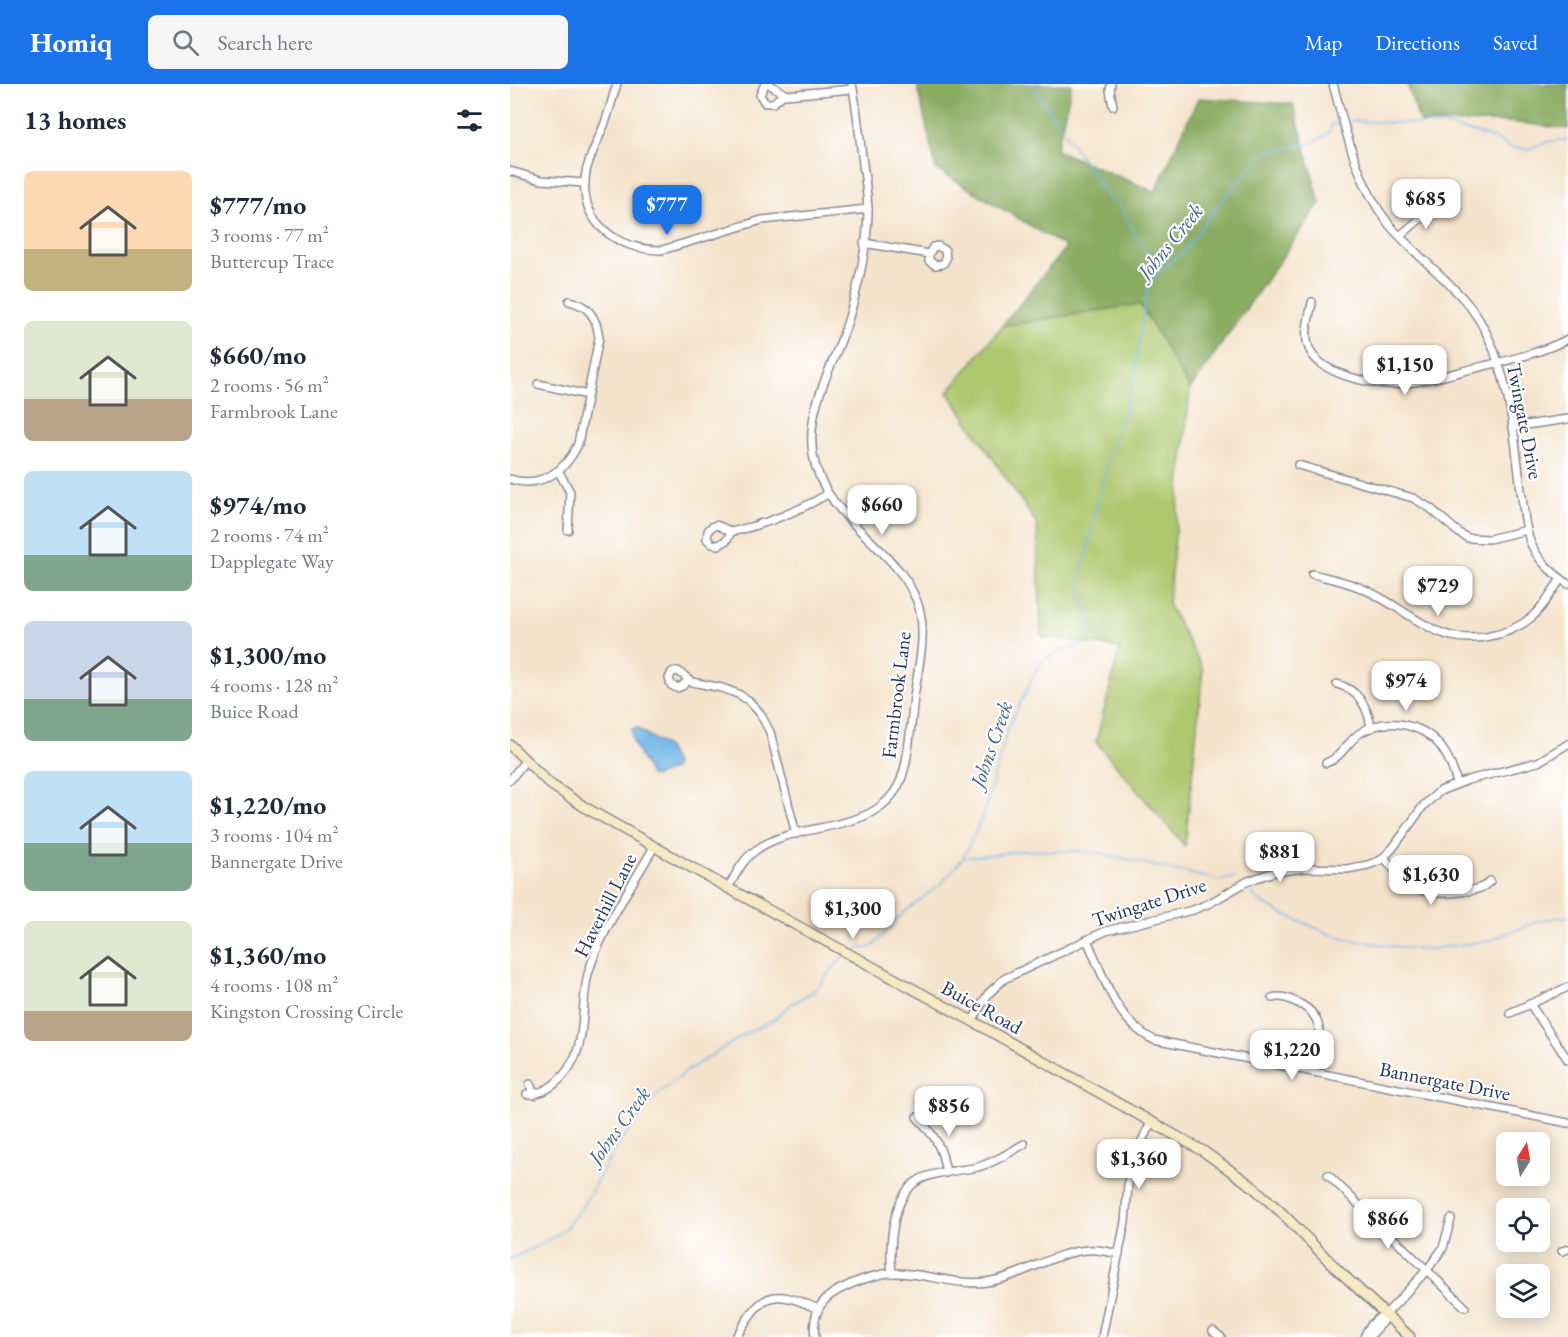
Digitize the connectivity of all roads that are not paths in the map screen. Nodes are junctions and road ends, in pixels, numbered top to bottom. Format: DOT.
graph roads {
  1 [pos="617,84"];
  2 [pos="767,84"];
  3 [pos="1111,84"];
  4 [pos="1333,84"];
  5 [pos="853,86"];
  6 [pos="784,94"];
  7 [pos="1113,106"];
  8 [pos="510,171"];
  9 [pos="585,183"];
  10 [pos="1436,205"];
  11 [pos="868,209"];
  12 [pos="1400,236"];
  13 [pos="864,243"];
  14 [pos="928,254"];
  15 [pos="569,301"];
  16 [pos="1312,302"];
  17 [pos="1568,339"];
  18 [pos="1499,363"];
  19 [pos="538,384"];
  20 [pos="588,395"];
  21 [pos="1568,419"];
  22 [pos="1512,427"];
  23 [pos="1298,465"];
  24 [pos="559,472"];
  25 [pos="510,478"];
  26 [pos="828,494"];
  27 [pos="568,530"];
  28 [pos="1527,530"];
  29 [pos="731,532"];
  30 [pos="1312,574"];
  31 [pos="1561,579"];
  32 [pos="1568,584"];
  33 [pos="689,680"];
  34 [pos="1336,684"];
  35 [pos="1371,728"];
  36 [pos="1568,744"];
  37 [pos="510,745"];
  38 [pos="525,761"];
  39 [pos="1326,763"];
  40 [pos="510,780"];
  41 [pos="1457,783"];
  42 [pos="796,834"];
  43 [pos="654,847"];
  44 [pos="1384,857"];
  45 [pos="1490,881"];
  46 [pos="728,888"];
  47 [pos="1087,940"];
  48 [pos="1568,987"];
  49 [pos="1272,998"];
  50 [pos="1530,1004"];
  51 [pos="1510,1012"];
  52 [pos="972,1021"];
  53 [pos="1568,1060"];
  54 [pos="1312,1072"];
  55 [pos="530,1084"];
  56 [pos="917,1117"];
  57 [pos="1568,1122"];
  58 [pos="1151,1123"];
  59 [pos="1024,1144"];
  60 [pos="946,1173"];
  61 [pos="1328,1175"];
  62 [pos="1452,1219"];
  63 [pos="1119,1254"];
  64 [pos="1427,1270"];
  65 [pos="892,1273"];
  66 [pos="1465,1307"];
  67 [pos="818,1309"];
  68 [pos="1386,1314"];
  69 [pos="1214,1330"];
  70 [pos="736,1337"];
  71 [pos="815,1337"];
  72 [pos="1102,1337"];
  73 [pos="1221,1337"];
  74 [pos="1364,1337"];
  75 [pos="1369,1337"];
  76 [pos="1410,1337"];
  1 -- 9 [label="street"];
  2 -- 6 [label="street"];
  2 -- 6 [label="street"];
  3 -- 7 [label="street"];
  4 -- 12 [label="street, Twingate Drive"];
  5 -- 6 [label="street"];
  5 -- 11 [label="street, Farmbrook Lane"];
  8 -- 9 [label="street"];
  9 -- 11 [label="street"];
  10 -- 12 [label="street"];
  11 -- 13 [label="street, Farmbrook Lane"];
  12 -- 18 [label="street, Twingate Drive"];
  13 -- 14 [label="street"];
  13 -- 26 [label="street, Farmbrook Lane"];
  15 -- 20 [label="street"];
  16 -- 18 [label="street"];
  17 -- 18 [label="street"];
  18 -- 22 [label="street, Twingate Drive"];
  19 -- 20 [label="street"];
  20 -- 24 [label="street"];
  21 -- 22 [label="street"];
  22 -- 28 [label="street, Twingate Drive"];
  23 -- 28 [label="street"];
  24 -- 25 [label="street"];
  24 -- 27 [label="street"];
  26 -- 29 [label="street"];
  26 -- 42 [label="street, Farmbrook Lane"];
  28 -- 31 [label="street, Twingate Drive"];
  30 -- 31 [label="street"];
  31 -- 32 [label="street, Twingate Drive"];
  33 -- 42 [label="street"];
  34 -- 35 [label="street"];
  35 -- 39 [label="street"];
  35 -- 41 [label="street"];
  36 -- 41 [label="street, Twingate Drive"];
  37 -- 38 [label="street, Buice Road"];
  38 -- 40 [label="street"];
  38 -- 43 [label="street, Buice Road"];
  41 -- 44 [label="street, Twingate Drive"];
  42 -- 46 [label="street, Farmbrook Lane"];
  43 -- 46 [label="street, Buice Road"];
  43 -- 55 [label="street, Haverhill Lane"];
  44 -- 45 [label="street"];
  44 -- 47 [label="street, Twingate Drive"];
  46 -- 52 [label="street, Buice Road"];
  47 -- 52 [label="street, Twingate Drive"];
  47 -- 54 [label="street, Bannergate Drive"];
  48 -- 50 [label="street"];
  49 -- 54 [label="street"];
  50 -- 51 [label="street"];
  50 -- 53 [label="street"];
  52 -- 58 [label="street, Buice Road"];
  54 -- 57 [label="street, Bannergate Drive"];
  56 -- 60 [label="street"];
  58 -- 63 [label="street"];
  58 -- 68 [label="street, Buice Road"];
  59 -- 60 [label="street"];
  60 -- 65 [label="street"];
  61 -- 64 [label="street"];
  62 -- 64 [label="street"];
  63 -- 65 [label="street"];
  63 -- 72 [label="street"];
  64 -- 66 [label="street"];
  64 -- 68 [label="street"];
  65 -- 67 [label="street"];
  67 -- 70 [label="street"];
  67 -- 71 [label="street"];
  68 -- 74 [label="street"];
  68 -- 75 [label="street"];
  68 -- 76 [label="street, Buice Road"];
  69 -- 73 [label="street"];
}
